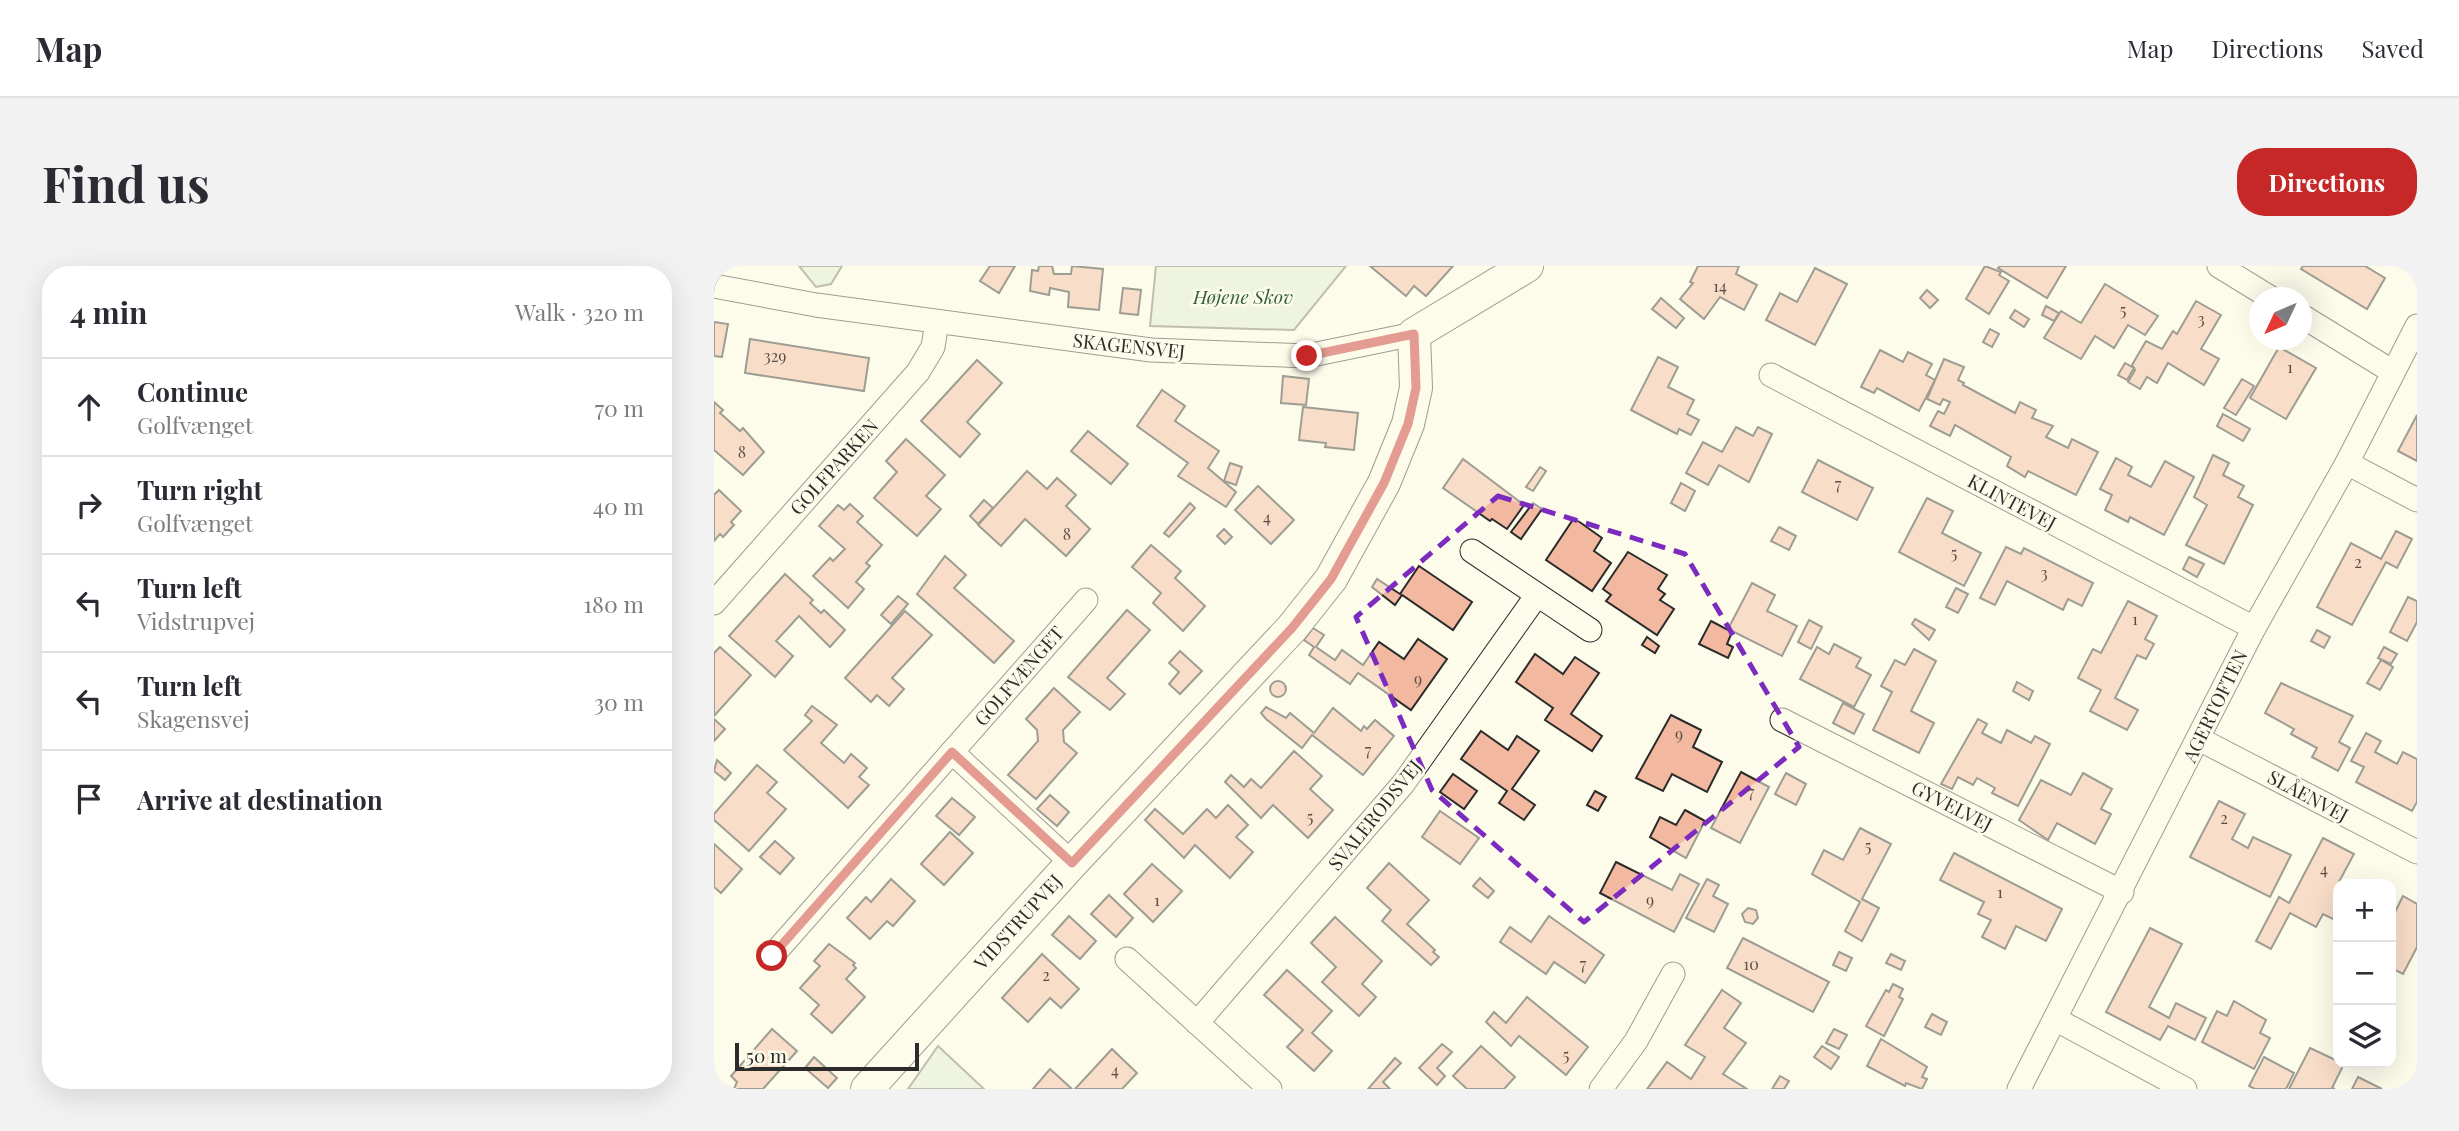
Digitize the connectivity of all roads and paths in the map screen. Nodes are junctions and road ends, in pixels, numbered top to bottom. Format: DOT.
graph roads {
  1 [pos="1527,266"];
  2 [pos="2219,266"];
  3 [pos="714,286"];
  4 [pos="2253,287"];
  5 [pos="937,322"];
  6 [pos="2312,323"];
  7 [pos="2417,326"];
  8 [pos="1414,334"];
  9 [pos="2393,372"];
  10 [pos="1771,375"];
  11 [pos="2347,463"];
  12 [pos="2417,500"];
  13 [pos="1472,551"];
  14 [pos="1537,595"];
  15 [pos="1086,600"];
  16 [pos="714,603"];
  17 [pos="2254,628"];
  18 [pos="1590,630"];
  19 [pos="1782,720"];
  20 [pos="2199,739"];
  21 [pos="952,752"];
  22 [pos="2417,852"];
  23 [pos="1072,863"];
  24 [pos="2122,892"];
  25 [pos="772,956"];
  26 [pos="1127,959"];
  27 [pos="1673,974"];
  28 [pos="2056,1019"];
  29 [pos="1197,1023"];
  30 [pos="867,1089"];
  31 [pos="1270,1089"];
  32 [pos="1601,1089"];
  33 [pos="2019,1089"];
  34 [pos="2185,1089"];
  1 -- 8 [label="street, SKAGENSVEJ"];
  2 -- 4 [label="street"];
  3 -- 5 [label="street, SKAGENSVEJ"];
  5 -- 8 [label="street, SKAGENSVEJ"];
  5 -- 16 [label="street, GOLFPARKEN"];
  6 -- 9 [label="street"];
  7 -- 9 [label="street, AGERTOFTEN"];
  8 -- 23 [label="street, VIDSTRUPVEJ"];
  9 -- 11 [label="street, AGERTOFTEN"];
  10 -- 17 [label="street, KLINTEVEJ"];
  11 -- 12 [label="street"];
  11 -- 17 [label="street, AGERTOFTEN"];
  13 -- 14 [label="street"];
  14 -- 18 [label="street"];
  14 -- 29 [label="street, SVALERODSVEJ"];
  15 -- 21 [label="street, GOLFVÆNGET"];
  17 -- 20 [label="street, AGERTOFTEN"];
  19 -- 24 [label="street, GYVELVEJ"];
  20 -- 22 [label="street, SLÅENVEJ"];
  20 -- 24 [label="street, AGERTOFTEN"];
  21 -- 23 [label="street"];
  21 -- 25 [label="street, GOLFVÆNGET"];
  23 -- 30 [label="street, VIDSTRUPVEJ"];
  24 -- 28 [label="street, AGERTOFTEN"];
  26 -- 29 [label="street"];
  27 -- 32 [label="street"];
  28 -- 33 [label="street, AGERTOFTEN"];
  28 -- 34 [label="street"];
  29 -- 31 [label="street"];
}
